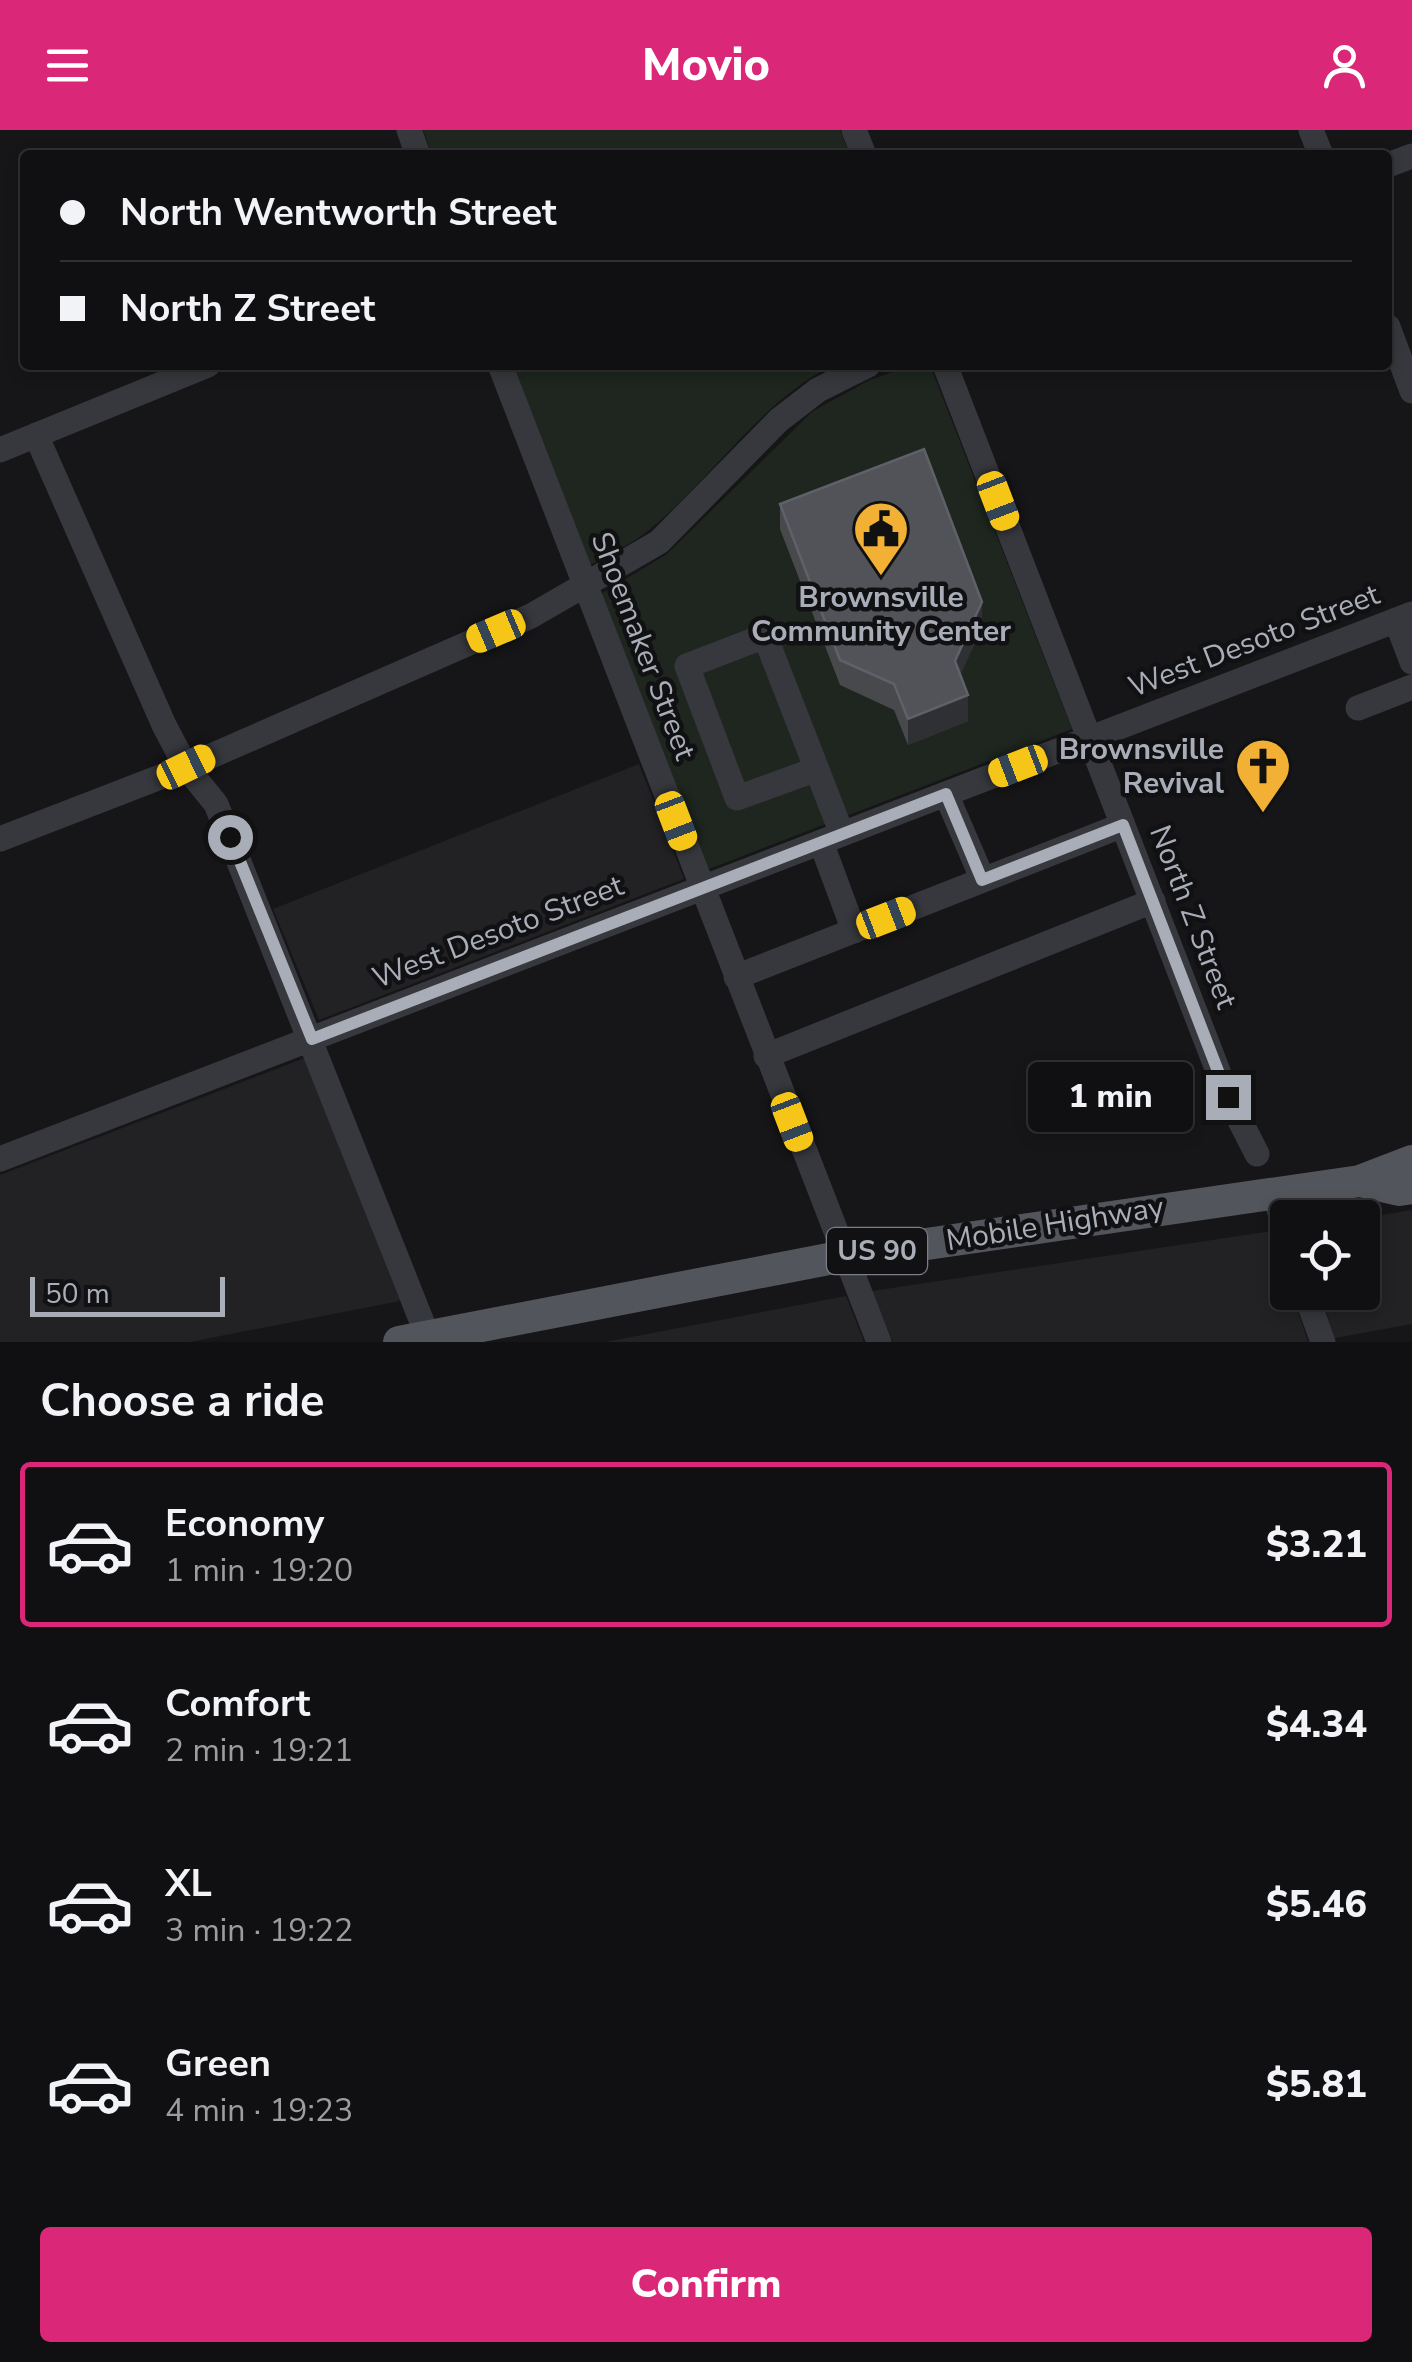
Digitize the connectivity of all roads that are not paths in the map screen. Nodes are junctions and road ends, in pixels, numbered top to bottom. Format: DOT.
graph roads {
  1 [pos="1392,338"];
  2 [pos="196,370"];
  3 [pos="502,370"];
  4 [pos="859,370"];
  5 [pos="946,370"];
  6 [pos="1412,391"];
  7 [pos="36,435"];
  8 [pos="0,450"];
  9 [pos="584,586"];
  10 [pos="1404,617"];
  11 [pos="1412,662"];
  12 [pos="1412,687"];
  13 [pos="1358,708"];
  14 [pos="1090,739"];
  15 [pos="186,767"];
  16 [pos="816,768"];
  17 [pos="946,794"];
  18 [pos="1123,825"];
  19 [pos="0,838"];
  20 [pos="832,838"];
  21 [pos="982,880"];
  22 [pos="702,888"];
  23 [pos="1152,901"];
  24 [pos="854,931"];
  25 [pos="736,978"];
  26 [pos="312,1039"];
  27 [pos="766,1056"];
  28 [pos="1257,1154"];
  29 [pos="0,1159"];
  30 [pos="1412,1161"];
  31 [pos="1360,1181"];
  32 [pos="1412,1188"];
  33 [pos="1273,1191"];
  34 [pos="1276,1200"];
  35 [pos="844,1256"];
  36 [pos="1312,1310"];
  37 [pos="419,1340"];
  38 [pos="879,1342"];
  39 [pos="1323,1342"];
  1 -- 6 [label="street"];
  2 -- 7 [label="street"];
  3 -- 9 [label="street, Shoemaker Street"];
  4 -- 9 [label="street"];
  5 -- 14 [label="street, North Z Street"];
  7 -- 8 [label="street"];
  7 -- 15 [label="street"];
  9 -- 15 [label="street"];
  9 -- 22 [label="street, Shoemaker Street"];
  10 -- 11 [label="street"];
  10 -- 14 [label="street, West Desoto Street"];
  12 -- 13 [label="street"];
  14 -- 17 [label="street, West Desoto Street"];
  14 -- 18 [label="street, North Z Street"];
  15 -- 19 [label="street"];
  15 -- 26 [label="street"];
  16 -- 16 [label="street"];
  16 -- 20 [label="street"];
  17 -- 20 [label="street, West Desoto Street"];
  17 -- 21 [label="street"];
  18 -- 21 [label="street"];
  18 -- 23 [label="street, North Z Street"];
  20 -- 22 [label="street, West Desoto Street"];
  20 -- 24 [label="street"];
  21 -- 24 [label="street"];
  22 -- 25 [label="street, Shoemaker Street"];
  22 -- 26 [label="street, West Desoto Street"];
  23 -- 27 [label="street"];
  23 -- 28 [label="street, North Z Street"];
  24 -- 25 [label="street"];
  25 -- 27 [label="street, Shoemaker Street"];
  26 -- 29 [label="street, West Desoto Street"];
  26 -- 37 [label="street"];
  27 -- 35 [label="street, Shoemaker Street"];
  30 -- 31 [label="main road, Mobile Highway / US 90"];
  31 -- 32 [label="main road, Mobile Highway / US 90"];
  31 -- 33 [label="main road, Mobile Highway / US 90"];
  33 -- 34 [label="street"];
  33 -- 35 [label="main road, Mobile Highway / US 90"];
  35 -- 37 [label="main road, Mobile Highway / US 90"];
  35 -- 38 [label="street, Shoemaker Street"];
  36 -- 39 [label="street"];
}
